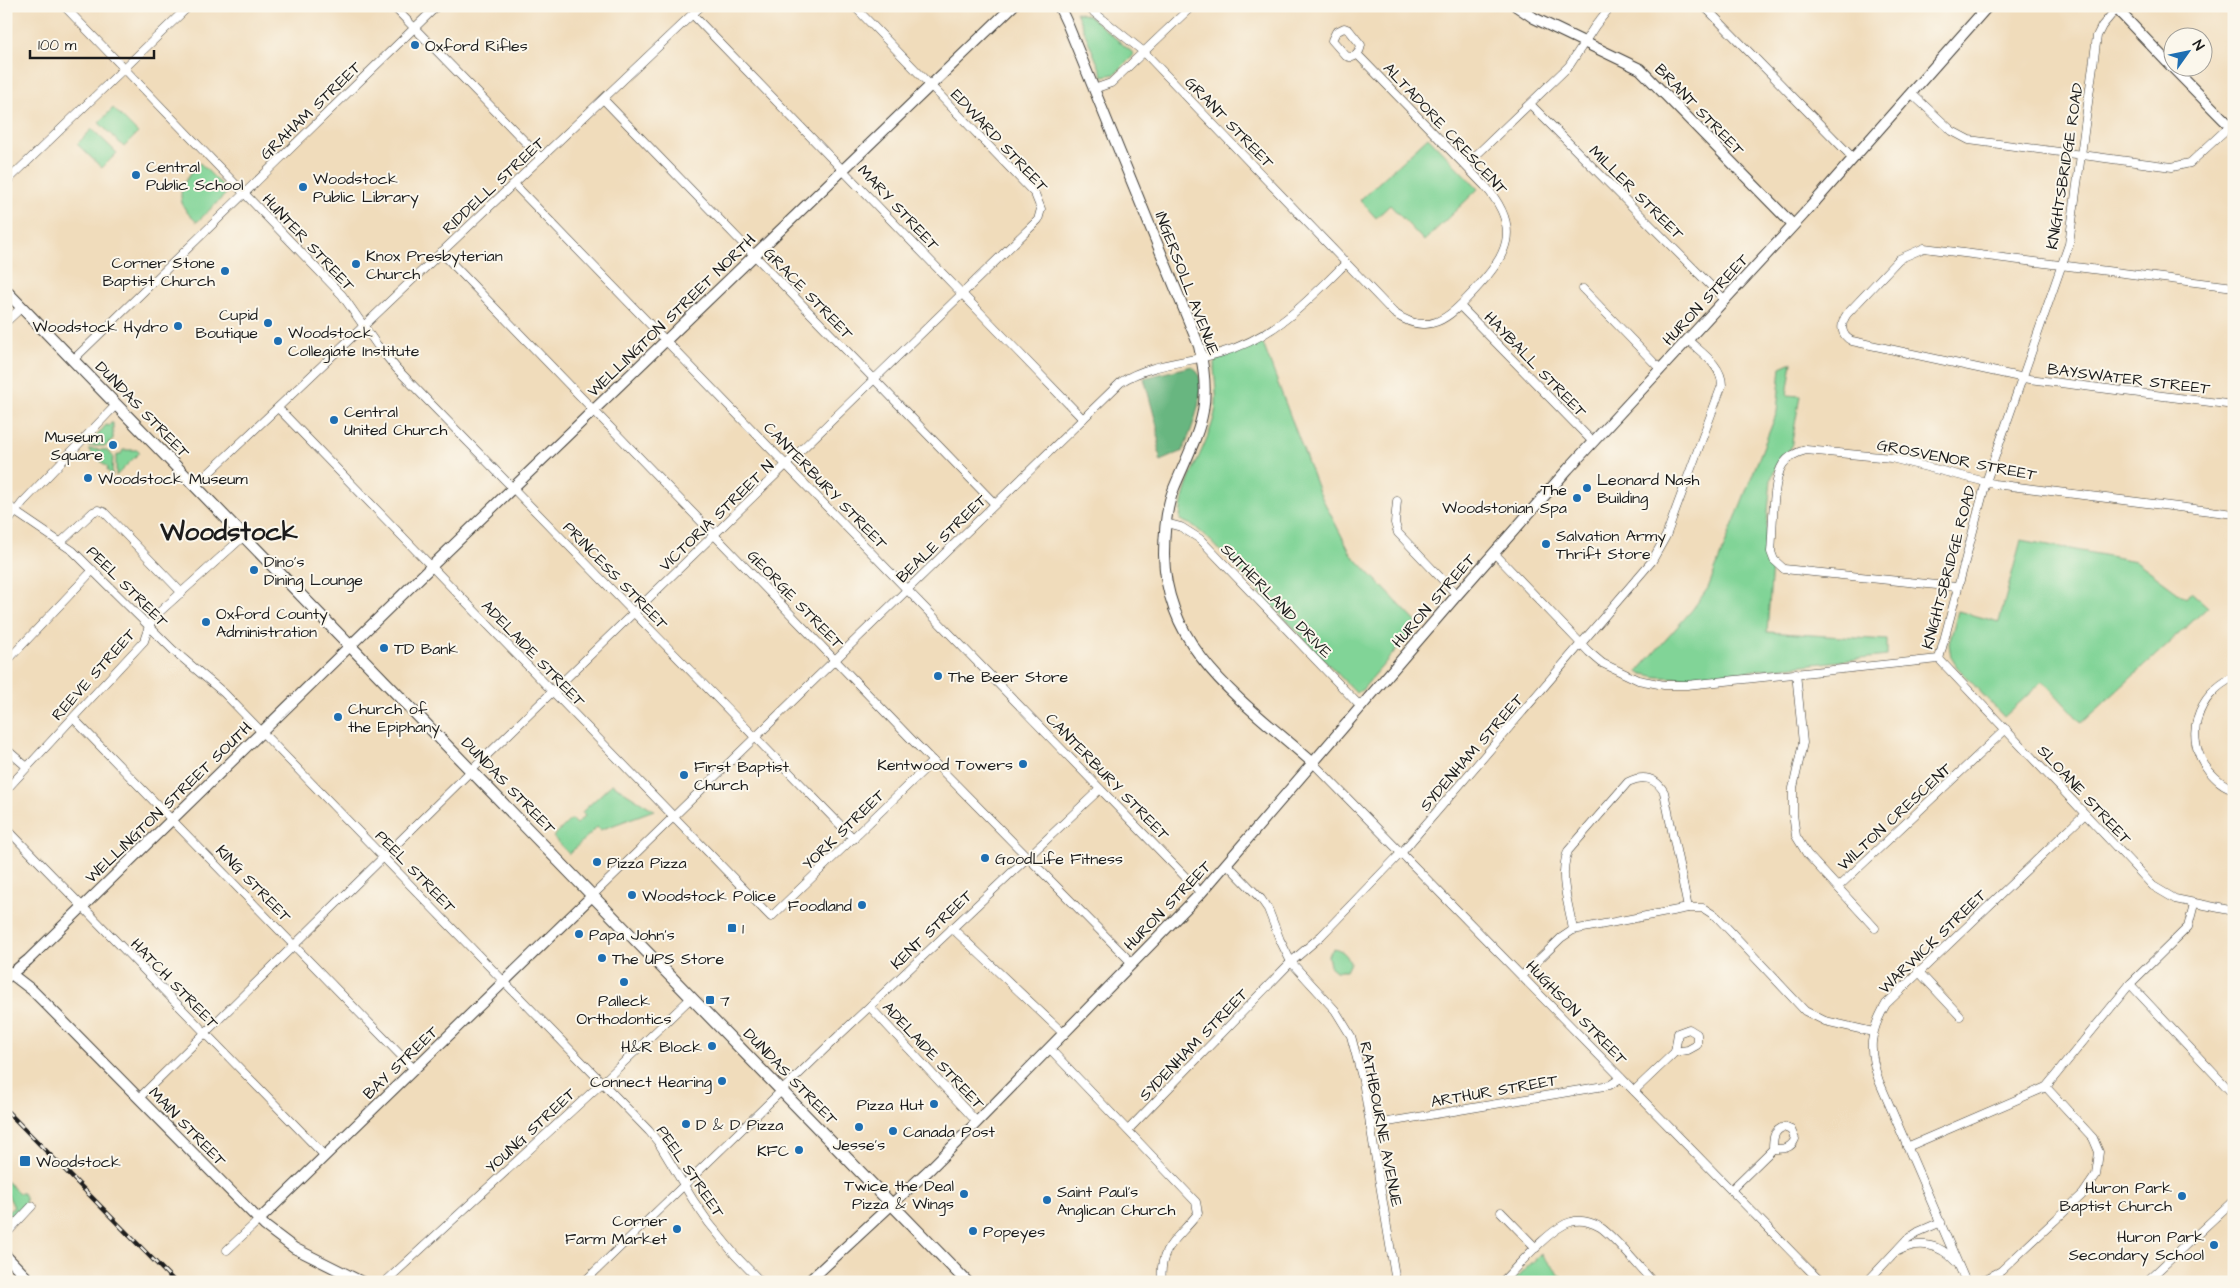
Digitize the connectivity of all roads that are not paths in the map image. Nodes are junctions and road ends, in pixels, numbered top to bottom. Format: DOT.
graph roads {
  1 [pos="64,6"];
  2 [pos="189,6"];
  3 [pos="393,6"];
  4 [pos="437,6"];
  5 [pos="701,6"];
  6 [pos="854,6"];
  7 [pos="1013,6"];
  8 [pos="1059,6"];
  9 [pos="1086,6"];
  10 [pos="1192,6"];
  11 [pos="1516,6"];
  12 [pos="1611,6"];
  13 [pos="1704,6"];
  14 [pos="1988,6"];
  15 [pos="2116,7"];
  16 [pos="692,15"];
  17 [pos="414,28"];
  18 [pos="1585,42"];
  19 [pos="1144,52"];
  20 [pos="1357,54"];
  21 [pos="2162,55"];
  22 [pos="124,69"];
  23 [pos="2184,78"];
  24 [pos="931,86"];
  25 [pos="1094,89"];
  26 [pos="1912,94"];
  27 [pos="604,100"];
  28 [pos="1530,104"];
  29 [pos="2232,128"];
  30 [pos="2081,155"];
  31 [pos="541,158"];
  32 [pos="1853,158"];
  33 [pos="1466,165"];
  34 [pos="844,169"];
  35 [pos="6,182"];
  36 [pos="514,184"];
  37 [pos="243,194"];
  38 [pos="1793,226"];
  39 [pos="442,252"];
  40 [pos="755,256"];
  41 [pos="1346,263"];
  42 [pos="2062,265"];
  43 [pos="2234,287"];
  44 [pos="1583,289"];
  45 [pos="6,291"];
  46 [pos="963,294"];
  47 [pos="1725,300"];
  48 [pos="1460,306"];
  49 [pos="22,307"];
  50 [pos="6,322"];
  51 [pos="364,326"];
  52 [pos="1688,340"];
  53 [pos="666,341"];
  54 [pos="1202,358"];
  55 [pos="73,360"];
  56 [pos="1660,368"];
  57 [pos="2022,378"];
  58 [pos="873,380"];
  59 [pos="116,405"];
  60 [pos="2234,405"];
  61 [pos="278,408"];
  62 [pos="594,410"];
  63 [pos="1084,419"];
  64 [pos="1592,442"];
  65 [pos="787,465"];
  66 [pos="1986,482"];
  67 [pos="195,486"];
  68 [pos="513,489"];
  69 [pos="1397,501"];
  70 [pos="6,503"];
  71 [pos="995,504"];
  72 [pos="16,513"];
  73 [pos="2234,514"];
  74 [pos="1166,523"];
  75 [pos="6,524"];
  76 [pos="715,535"];
  77 [pos="243,537"];
  78 [pos="61,542"];
  79 [pos="1494,553"];
  80 [pos="432,566"];
  81 [pos="93,570"];
  82 [pos="1956,588"];
  83 [pos="908,589"];
  84 [pos="182,593"];
  85 [pos="1457,594"];
  86 [pos="634,613"];
  87 [pos="148,626"];
  88 [pos="1582,644"];
  89 [pos="351,646"];
  90 [pos="1939,659"];
  91 [pos="835,660"];
  92 [pos="6,662"];
  93 [pos="1796,673"];
  94 [pos="2234,677"];
  95 [pos="552,692"];
  96 [pos="1361,707"];
  97 [pos="73,718"];
  98 [pos="2006,729"];
  99 [pos="262,731"];
  100 [pos="756,737"];
  101 [pos="6,749"];
  102 [pos="933,761"];
  103 [pos="1313,763"];
  104 [pos="27,767"];
  105 [pos="472,770"];
  106 [pos="1100,788"];
  107 [pos="2234,789"];
  108 [pos="6,790"];
  109 [pos="2085,814"];
  110 [pos="674,817"];
  111 [pos="172,819"];
  112 [pos="6,828"];
  113 [pos="854,839"];
  114 [pos="1402,852"];
  115 [pos="1027,856"];
  116 [pos="384,858"];
  117 [pos="1227,864"];
  118 [pos="1838,887"];
  119 [pos="1202,893"];
  120 [pos="593,895"];
  121 [pos="2194,904"];
  122 [pos="81,907"];
  123 [pos="1688,908"];
  124 [pos="2234,911"];
  125 [pos="771,917"];
  126 [pos="952,928"];
  127 [pos="1875,928"];
  128 [pos="1574,930"];
  129 [pos="295,945"];
  130 [pos="1291,962"];
  131 [pos="1132,963"];
  132 [pos="1918,971"];
  133 [pos="8,974"];
  134 [pos="1523,975"];
  135 [pos="504,982"];
  136 [pos="2130,984"];
  137 [pos="692,997"];
  138 [pos="870,1007"];
  139 [pos="1960,1016"];
  140 [pos="204,1032"];
  141 [pos="1873,1032"];
  142 [pos="1064,1034"];
  143 [pos="1050,1049"];
  144 [pos="1675,1052"];
  145 [pos="414,1069"];
  146 [pos="1621,1078"];
  147 [pos="602,1083"];
  148 [pos="2046,1087"];
  149 [pos="782,1090"];
  150 [pos="1634,1091"];
  151 [pos="2234,1095"];
  152 [pos="140,1097"];
  153 [pos="978,1122"];
  154 [pos="1370,1125"];
  155 [pos="1128,1130"];
  156 [pos="1907,1147"];
  157 [pos="1773,1149"];
  158 [pos="325,1156"];
  159 [pos="684,1185"];
  160 [pos="1731,1190"];
  161 [pos="2234,1200"];
  162 [pos="891,1204"];
  163 [pos="32,1206"];
  164 [pos="1501,1212"];
  165 [pos="259,1220"];
  166 [pos="1941,1222"];
  167 [pos="6,1234"];
  168 [pos="1536,1248"];
  169 [pos="227,1250"];
  170 [pos="1892,1255"];
  171 [pos="6,1256"];
  172 [pos="1960,1267"];
  173 [pos="31,1282"];
  174 [pos="362,1282"];
  175 [pos="385,1282"];
  176 [pos="584,1282"];
  177 [pos="761,1282"];
  178 [pos="808,1282"];
  179 [pos="967,1282"];
  180 [pos="1162,1282"];
  181 [pos="1396,1282"];
  182 [pos="1502,1282"];
  183 [pos="1653,1282"];
  184 [pos="1821,1282"];
  185 [pos="1867,1282"];
  186 [pos="1966,1282"];
  187 [pos="1980,1282"];
  188 [pos="2146,1282"];
  1 -- 22 [label="street, HUNTER STREET"];
  2 -- 22 [label="street"];
  3 -- 17 [label="street"];
  4 -- 17 [label="street, GRAHAM STREET"];
  5 -- 16 [label="street, RIDDELL STREET"];
  6 -- 24 [label="street, EDWARD STREET"];
  7 -- 24 [label="main road, WELLINGTON STREET NORTH"];
  8 -- 25 [label="main road, INGERSOLL AVENUE"];
  9 -- 19 [label="street, GRANT STREET"];
  10 -- 19 [label="street"];
  11 -- 18 [label="main road, BRANT STREET"];
  12 -- 18 [label="street"];
  13 -- 32 [label="street"];
  14 -- 26 [label="main road, HURON STREET"];
  15 -- 21 [label="main road"];
  15 -- 30 [label="street, KNIGHTSBRIDGE ROAD"];
  16 -- 27 [label="street, RIDDELL STREET"];
  16 -- 34 [label="street, MARY STREET"];
  17 -- 31 [label="street"];
  17 -- 37 [label="street, GRAHAM STREET"];
  18 -- 28 [label="street"];
  18 -- 38 [label="main road, BRANT STREET"];
  19 -- 25 [label="street"];
  19 -- 41 [label="street, GRANT STREET"];
  20 -- 33 [label="street, ALTADORE CRESCENT"];
  22 -- 35 [label="street"];
  22 -- 37 [label="street, HUNTER STREET"];
  23 -- 29 [label="main road"];
  24 -- 34 [label="main road, WELLINGTON STREET NORTH"];
  24 -- 46 [label="street, EDWARD STREET"];
  25 -- 54 [label="main road, INGERSOLL AVENUE"];
  26 -- 30 [label="street"];
  26 -- 32 [label="main road, HURON STREET"];
  27 -- 31 [label="street, RIDDELL STREET"];
  27 -- 40 [label="street, GRACE STREET"];
  28 -- 33 [label="street"];
  28 -- 47 [label="street, MILLER STREET"];
  29 -- 30 [label="street"];
  30 -- 42 [label="street, KNIGHTSBRIDGE ROAD"];
  31 -- 36 [label="street, RIDDELL STREET"];
  32 -- 38 [label="main road, HURON STREET"];
  33 -- 48 [label="street, ALTADORE CRESCENT"];
  34 -- 40 [label="main road, WELLINGTON STREET NORTH"];
  34 -- 46 [label="street, MARY STREET"];
  36 -- 39 [label="street, RIDDELL STREET"];
  36 -- 53 [label="street, CANTERBURY STREET"];
  37 -- 51 [label="street, HUNTER STREET"];
  37 -- 55 [label="street, GRAHAM STREET"];
  38 -- 47 [label="main road, HURON STREET"];
  39 -- 51 [label="street, RIDDELL STREET"];
  39 -- 62 [label="street, GEORGE STREET"];
  40 -- 53 [label="main road, WELLINGTON STREET NORTH"];
  40 -- 58 [label="street, GRACE STREET"];
  41 -- 48 [label="street, ALTADORE CRESCENT"];
  41 -- 54 [label="street, BEALE STREET"];
  42 -- 43 [label="street"];
  42 -- 57 [label="street, KNIGHTSBRIDGE ROAD"];
  42 -- 57 [label="street, BAYSWATER STREET"];
  44 -- 56 [label="street"];
  45 -- 49 [label="main road, DUNDAS STREET"];
  46 -- 58 [label="street, VICTORIA STREET N"];
  46 -- 63 [label="street, MARY STREET"];
  47 -- 52 [label="main road, HURON STREET"];
  48 -- 64 [label="street, HAYBALL STREET"];
  49 -- 50 [label="street"];
  49 -- 55 [label="main road, DUNDAS STREET"];
  51 -- 61 [label="street, RIDDELL STREET"];
  51 -- 68 [label="street, PRINCESS STREET"];
  52 -- 56 [label="main road, HURON STREET"];
  52 -- 88 [label="street, SYDENHAM STREET"];
  53 -- 62 [label="main road, WELLINGTON STREET NORTH"];
  53 -- 65 [label="street, CANTERBURY STREET"];
  54 -- 63 [label="street, BEALE STREET"];
  54 -- 74 [label="main road, INGERSOLL AVENUE"];
  55 -- 59 [label="main road, DUNDAS STREET"];
  56 -- 64 [label="main road, HURON STREET"];
  57 -- 60 [label="street, BAYSWATER STREET"];
  57 -- 66 [label="street, KNIGHTSBRIDGE ROAD"];
  58 -- 65 [label="street, VICTORIA STREET N"];
  58 -- 71 [label="street, GRACE STREET"];
  59 -- 67 [label="main road, DUNDAS STREET"];
  59 -- 72 [label="street"];
  61 -- 67 [label="street, RIDDELL STREET"];
  61 -- 80 [label="street, ADELAIDE STREET"];
  62 -- 68 [label="main road, WELLINGTON STREET NORTH"];
  62 -- 76 [label="street, GEORGE STREET"];
  63 -- 71 [label="street, BEALE STREET"];
  64 -- 79 [label="main road, HURON STREET"];
  65 -- 76 [label="street, VICTORIA STREET N"];
  65 -- 83 [label="street, CANTERBURY STREET"];
  66 -- 73 [label="street, GROSVENOR STREET"];
  66 -- 82 [label="street, KNIGHTSBRIDGE ROAD"];
  66 -- 82 [label="street, GROSVENOR STREET"];
  67 -- 77 [label="main road, DUNDAS STREET"];
  68 -- 80 [label="main road, WELLINGTON STREET NORTH"];
  68 -- 86 [label="street, PRINCESS STREET"];
  69 -- 85 [label="street"];
  70 -- 72 [label="street, PEEL STREET"];
  71 -- 83 [label="street, BEALE STREET"];
  72 -- 75 [label="street"];
  72 -- 78 [label="street, PEEL STREET"];
  74 -- 96 [label="street, SUTHERLAND DRIVE"];
  74 -- 103 [label="main road, INGERSOLL AVENUE"];
  76 -- 86 [label="street, VICTORIA STREET N"];
  76 -- 91 [label="street, GEORGE STREET"];
  77 -- 84 [label="street, REEVE STREET"];
  77 -- 89 [label="main road, DUNDAS STREET"];
  78 -- 81 [label="street, PEEL STREET"];
  78 -- 84 [label="street"];
  79 -- 85 [label="main road, HURON STREET"];
  79 -- 88 [label="street, KNIGHTSBRIDGE ROAD"];
  80 -- 89 [label="main road, WELLINGTON STREET NORTH"];
  80 -- 95 [label="street, ADELAIDE STREET"];
  81 -- 87 [label="street, PEEL STREET"];
  81 -- 92 [label="street"];
  82 -- 90 [label="street, KNIGHTSBRIDGE ROAD"];
  83 -- 91 [label="street, BEALE STREET"];
  83 -- 106 [label="street, CANTERBURY STREET"];
  84 -- 87 [label="street, REEVE STREET"];
  85 -- 96 [label="main road, HURON STREET"];
  86 -- 95 [label="street, VICTORIA STREET N"];
  86 -- 100 [label="street, PRINCESS STREET"];
  87 -- 97 [label="street, REEVE STREET"];
  87 -- 99 [label="street, PEEL STREET"];
  88 -- 93 [label="street, KNIGHTSBRIDGE ROAD"];
  88 -- 114 [label="street, SYDENHAM STREET"];
  89 -- 99 [label="main road, WELLINGTON STREET SOUTH"];
  89 -- 105 [label="main road, DUNDAS STREET"];
  90 -- 93 [label="street, KNIGHTSBRIDGE ROAD"];
  90 -- 98 [label="street, SLOANE STREET"];
  91 -- 100 [label="street, BEALE STREET"];
  91 -- 102 [label="street, GEORGE STREET"];
  93 -- 118 [label="street, WILTON CRESCENT"];
  94 -- 107 [label="street"];
  95 -- 105 [label="street, VICTORIA STREET N"];
  95 -- 110 [label="street, ADELAIDE STREET"];
  96 -- 103 [label="main road, HURON STREET"];
  97 -- 104 [label="street, REEVE STREET"];
  97 -- 111 [label="street, KING STREET"];
  98 -- 109 [label="street, SLOANE STREET"];
  98 -- 118 [label="street, WILTON CRESCENT"];
  99 -- 111 [label="main road, WELLINGTON STREET SOUTH"];
  99 -- 116 [label="street, PEEL STREET"];
  100 -- 110 [label="street, BEALE STREET"];
  100 -- 113 [label="street, PRINCESS STREET"];
  101 -- 104 [label="street"];
  102 -- 113 [label="street, YORK STREET"];
  102 -- 115 [label="street, GEORGE STREET"];
  103 -- 114 [label="street, HUGHSON STREET"];
  103 -- 117 [label="main road, HURON STREET"];
  104 -- 108 [label="street, REEVE STREET"];
  105 -- 116 [label="street, VICTORIA STREET N"];
  105 -- 120 [label="main road, DUNDAS STREET"];
  106 -- 115 [label="street, KENT STREET"];
  106 -- 119 [label="street, CANTERBURY STREET"];
  109 -- 121 [label="street, SLOANE STREET"];
  109 -- 132 [label="street, WARWICK STREET"];
  110 -- 120 [label="street, BEALE STREET"];
  110 -- 125 [label="street, ADELAIDE STREET"];
  111 -- 122 [label="main road, WELLINGTON STREET SOUTH"];
  111 -- 129 [label="street, KING STREET"];
  112 -- 122 [label="street, HATCH STREET"];
  113 -- 125 [label="street, YORK STREET"];
  114 -- 130 [label="street, SYDENHAM STREET"];
  114 -- 134 [label="street, HUGHSON STREET"];
  115 -- 126 [label="street, KENT STREET"];
  115 -- 131 [label="street, GEORGE STREET"];
  116 -- 129 [label="street, VICTORIA STREET N"];
  116 -- 135 [label="street, PEEL STREET"];
  117 -- 119 [label="main road, HURON STREET"];
  117 -- 130 [label="street, RATHBOURNE AVENUE"];
  118 -- 127 [label="street"];
  119 -- 131 [label="main road, HURON STREET"];
  120 -- 135 [label="main road, BAY STREET"];
  120 -- 137 [label="main road, DUNDAS STREET"];
  121 -- 124 [label="street, SLOANE STREET"];
  121 -- 136 [label="street"];
  122 -- 133 [label="main road, WELLINGTON STREET SOUTH"];
  122 -- 140 [label="street, HATCH STREET"];
  123 -- 128 [label="street"];
  123 -- 128 [label="street"];
  123 -- 141 [label="street"];
  126 -- 138 [label="street, KENT STREET"];
  126 -- 142 [label="street"];
  128 -- 134 [label="street"];
  129 -- 140 [label="street, VICTORIA STREET N"];
  129 -- 145 [label="street, KING STREET"];
  130 -- 154 [label="street, RATHBOURNE AVENUE"];
  130 -- 155 [label="street, SYDENHAM STREET"];
  131 -- 142 [label="main road, HURON STREET"];
  132 -- 139 [label="street"];
  132 -- 141 [label="street, WARWICK STREET"];
  133 -- 152 [label="main road, MAIN STREET"];
  134 -- 146 [label="street, HUGHSON STREET"];
  135 -- 145 [label="main road, BAY STREET"];
  135 -- 147 [label="street, PEEL STREET"];
  136 -- 148 [label="street"];
  136 -- 151 [label="street"];
  137 -- 147 [label="street, YOUNG STREET"];
  137 -- 149 [label="main road, DUNDAS STREET"];
  138 -- 149 [label="street, KENT STREET"];
  138 -- 153 [label="street, ADELAIDE STREET"];
  140 -- 152 [label="street, VICTORIA STREET N"];
  140 -- 158 [label="street, HATCH STREET"];
  141 -- 156 [label="street, WARWICK STREET"];
  142 -- 143 [label="main road, HURON STREET"];
  143 -- 153 [label="main road, HURON STREET"];
  143 -- 155 [label="street"];
  144 -- 150 [label="street"];
  145 -- 158 [label="main road, BAY STREET"];
  146 -- 150 [label="street, HUGHSON STREET"];
  146 -- 154 [label="street, ARTHUR STREET"];
  147 -- 159 [label="street, PEEL STREET"];
  147 -- 175 [label="street, YOUNG STREET"];
  148 -- 156 [label="street"];
  148 -- 187 [label="street"];
  149 -- 159 [label="street, KENT STREET"];
  149 -- 162 [label="main road, DUNDAS STREET"];
  150 -- 160 [label="street, HUGHSON STREET"];
  152 -- 165 [label="main road, MAIN STREET"];
  153 -- 162 [label="main road, HURON STREET"];
  154 -- 181 [label="street, RATHBOURNE AVENUE"];
  155 -- 180 [label="street"];
  156 -- 166 [label="street, WARWICK STREET"];
  157 -- 160 [label="street"];
  158 -- 165 [label="main road, BAY STREET"];
  159 -- 176 [label="street, KENT STREET"];
  159 -- 177 [label="street, PEEL STREET"];
  160 -- 184 [label="street, HUGHSON STREET"];
  161 -- 188 [label="street"];
  162 -- 178 [label="main road, HURON STREET"];
  162 -- 179 [label="main road, DUNDAS STREET"];
  163 -- 167 [label="street"];
  164 -- 168 [label="street"];
  165 -- 169 [label="street, BAY STREET"];
  165 -- 174 [label="main road, MAIN STREET"];
  166 -- 170 [label="street"];
  166 -- 172 [label="street, WARWICK STREET"];
  168 -- 182 [label="street"];
  168 -- 183 [label="street"];
  170 -- 172 [label="street"];
  170 -- 185 [label="street"];
  171 -- 173 [label="main road"];
  172 -- 186 [label="street, WARWICK STREET"];
}
